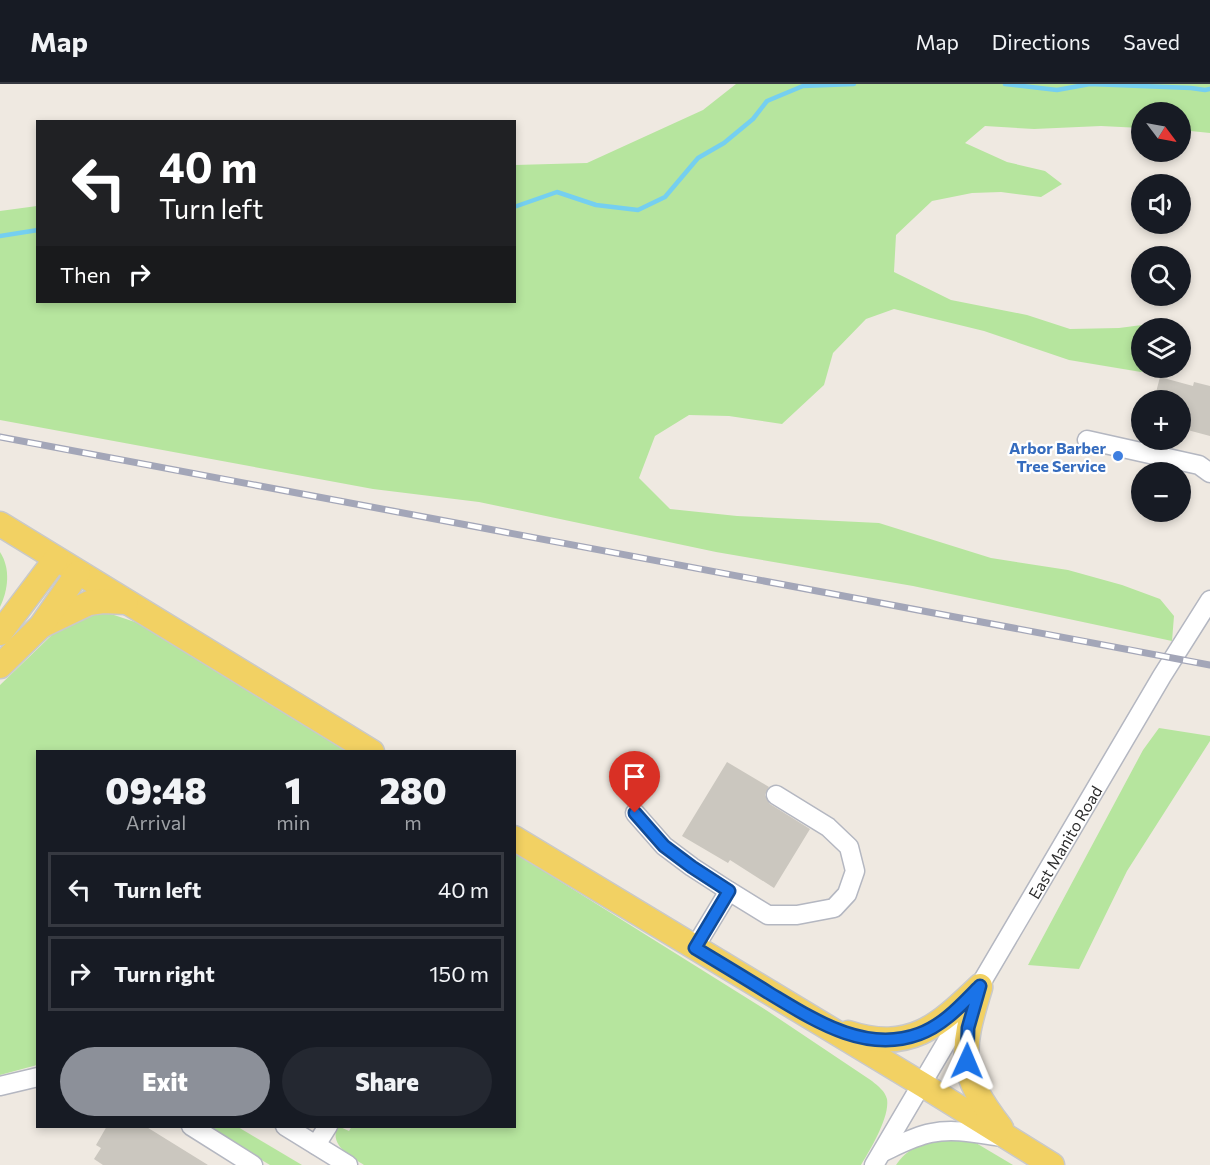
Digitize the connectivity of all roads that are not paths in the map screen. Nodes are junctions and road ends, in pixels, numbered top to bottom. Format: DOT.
graph roads {
  1 [pos="1087,440"];
  2 [pos="1210,472"];
  3 [pos="0,524"];
  4 [pos="56,559"];
  5 [pos="78,573"];
  6 [pos="1210,600"];
  7 [pos="126,602"];
  8 [pos="41,626"];
  9 [pos="0,633"];
  10 [pos="0,666"];
  11 [pos="369,750"];
  12 [pos="776,795"];
  13 [pos="635,813"];
  14 [pos="516,839"];
  15 [pos="729,891"];
  16 [pos="695,948"];
  17 [pos="980,986"];
  18 [pos="822,1025"];
  19 [pos="36,1077"];
  20 [pos="922,1085"];
  21 [pos="0,1086"];
  22 [pos="194,1128"];
  23 [pos="288,1128"];
  24 [pos="327,1128"];
  25 [pos="1007,1137"];
  26 [pos="316,1145"];
  27 [pos="878,1159"];
  28 [pos="340,1164"];
  29 [pos="253,1165"];
  30 [pos="1052,1165"];
  1 -- 2 [label="street"];
  3 -- 4 [label="main road"];
  4 -- 5 [label="main road"];
  4 -- 9 [label="main road"];
  5 -- 7 [label="main road"];
  5 -- 8 [label="main road"];
  6 -- 17 [label="street, East Manito Road"];
  7 -- 8 [label="main road"];
  7 -- 11 [label="main road"];
  8 -- 10 [label="main road"];
  12 -- 15 [label="street"];
  13 -- 15 [label="street"];
  14 -- 16 [label="main road"];
  15 -- 16 [label="street"];
  16 -- 18 [label="main road"];
  17 -- 18 [label="main road"];
  17 -- 20 [label="street, East Manito Road"];
  17 -- 25 [label="main road"];
  18 -- 20 [label="main road"];
  19 -- 21 [label="street"];
  20 -- 25 [label="main road"];
  20 -- 27 [label="street, East Manito Road"];
  22 -- 29 [label="street"];
  23 -- 26 [label="street"];
  24 -- 26 [label="street"];
  25 -- 27 [label="street"];
  25 -- 30 [label="main road"];
  26 -- 28 [label="street"];
}
